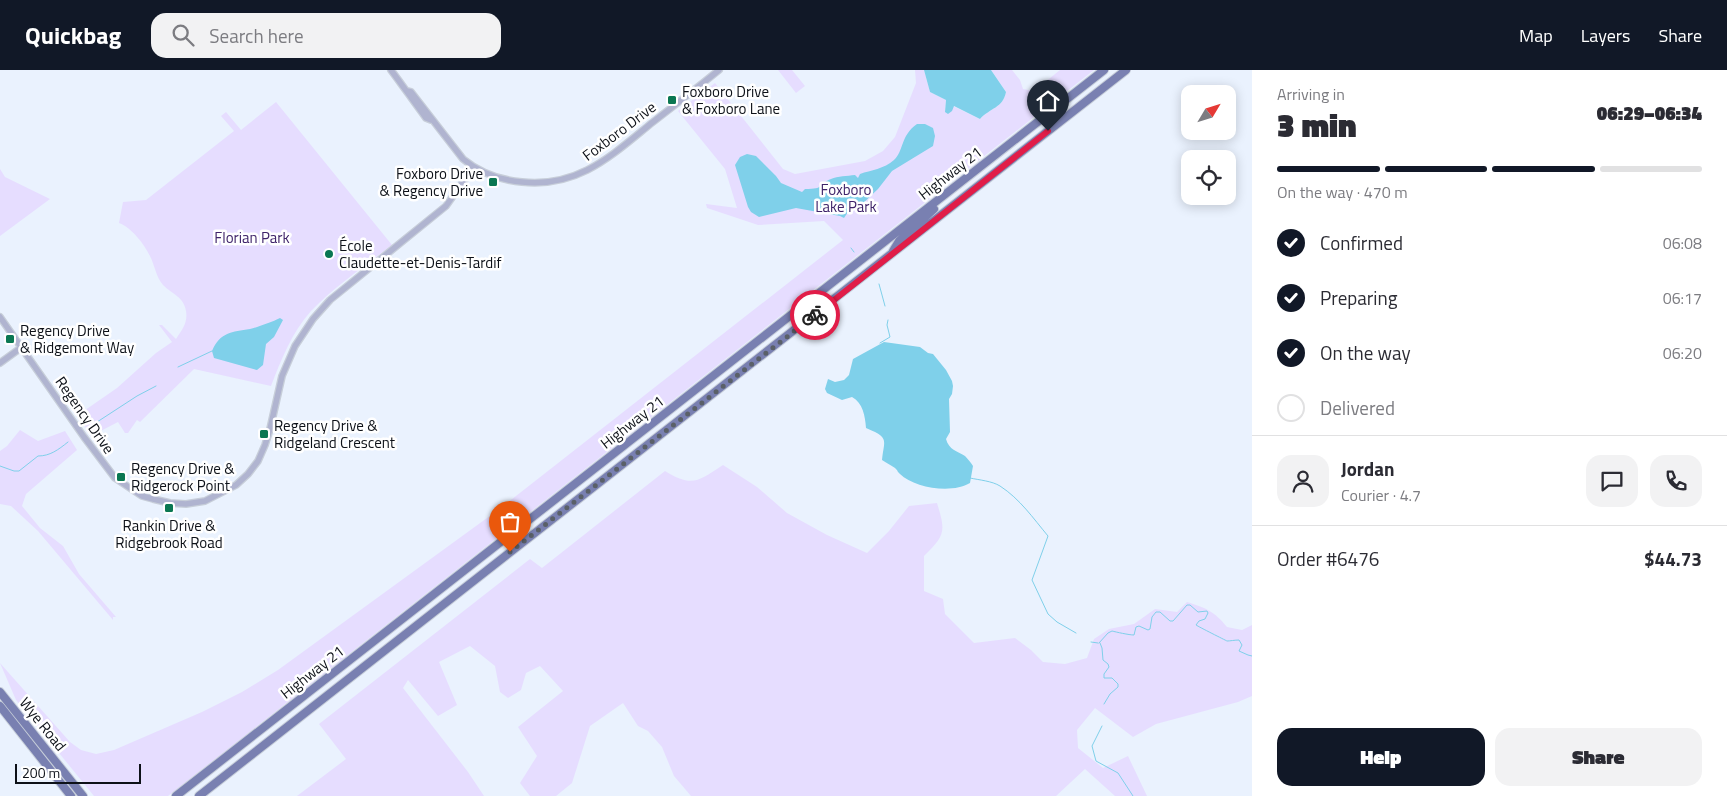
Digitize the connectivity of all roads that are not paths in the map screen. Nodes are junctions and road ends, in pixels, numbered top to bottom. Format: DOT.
graph roads {
  1 [pos="391,70"];
  2 [pos="719,70"];
  3 [pos="1104,70"];
  4 [pos="1126,70"];
  5 [pos="456,151"];
  6 [pos="473,168"];
  7 [pos="492,175"];
  8 [pos="954,188"];
  9 [pos="892,254"];
  10 [pos="0,317"];
  11 [pos="22,347"];
  12 [pos="0,364"];
  13 [pos="0,692"];
  14 [pos="0,706"];
  15 [pos="196,780"];
  16 [pos="71,796"];
  17 [pos="83,796"];
  18 [pos="176,796"];
  19 [pos="182,796"];
  20 [pos="199,796"];
  1 -- 5 [label="street, Foxboro Drive"];
  2 -- 7 [label="street, Foxboro Drive"];
  3 -- 8 [label="main road, Highway 21"];
  4 -- 9 [label="main road, Highway 21"];
  5 -- 6 [label="street, Foxboro Drive"];
  5 -- 7 [label="street, Foxboro Drive"];
  6 -- 7 [label="street, Foxboro Drive"];
  6 -- 11 [label="street, Regency Drive"];
  8 -- 9 [label="main road"];
  8 -- 15 [label="main road, Highway 21"];
  9 -- 20 [label="main road, Highway 21"];
  10 -- 11 [label="street, Regency Drive"];
  11 -- 12 [label="street"];
  13 -- 17 [label="main road, Wye Road"];
  14 -- 16 [label="main road, Wye Road"];
  15 -- 18 [label="main road, Highway 21"];
  15 -- 19 [label="main road"];
}
